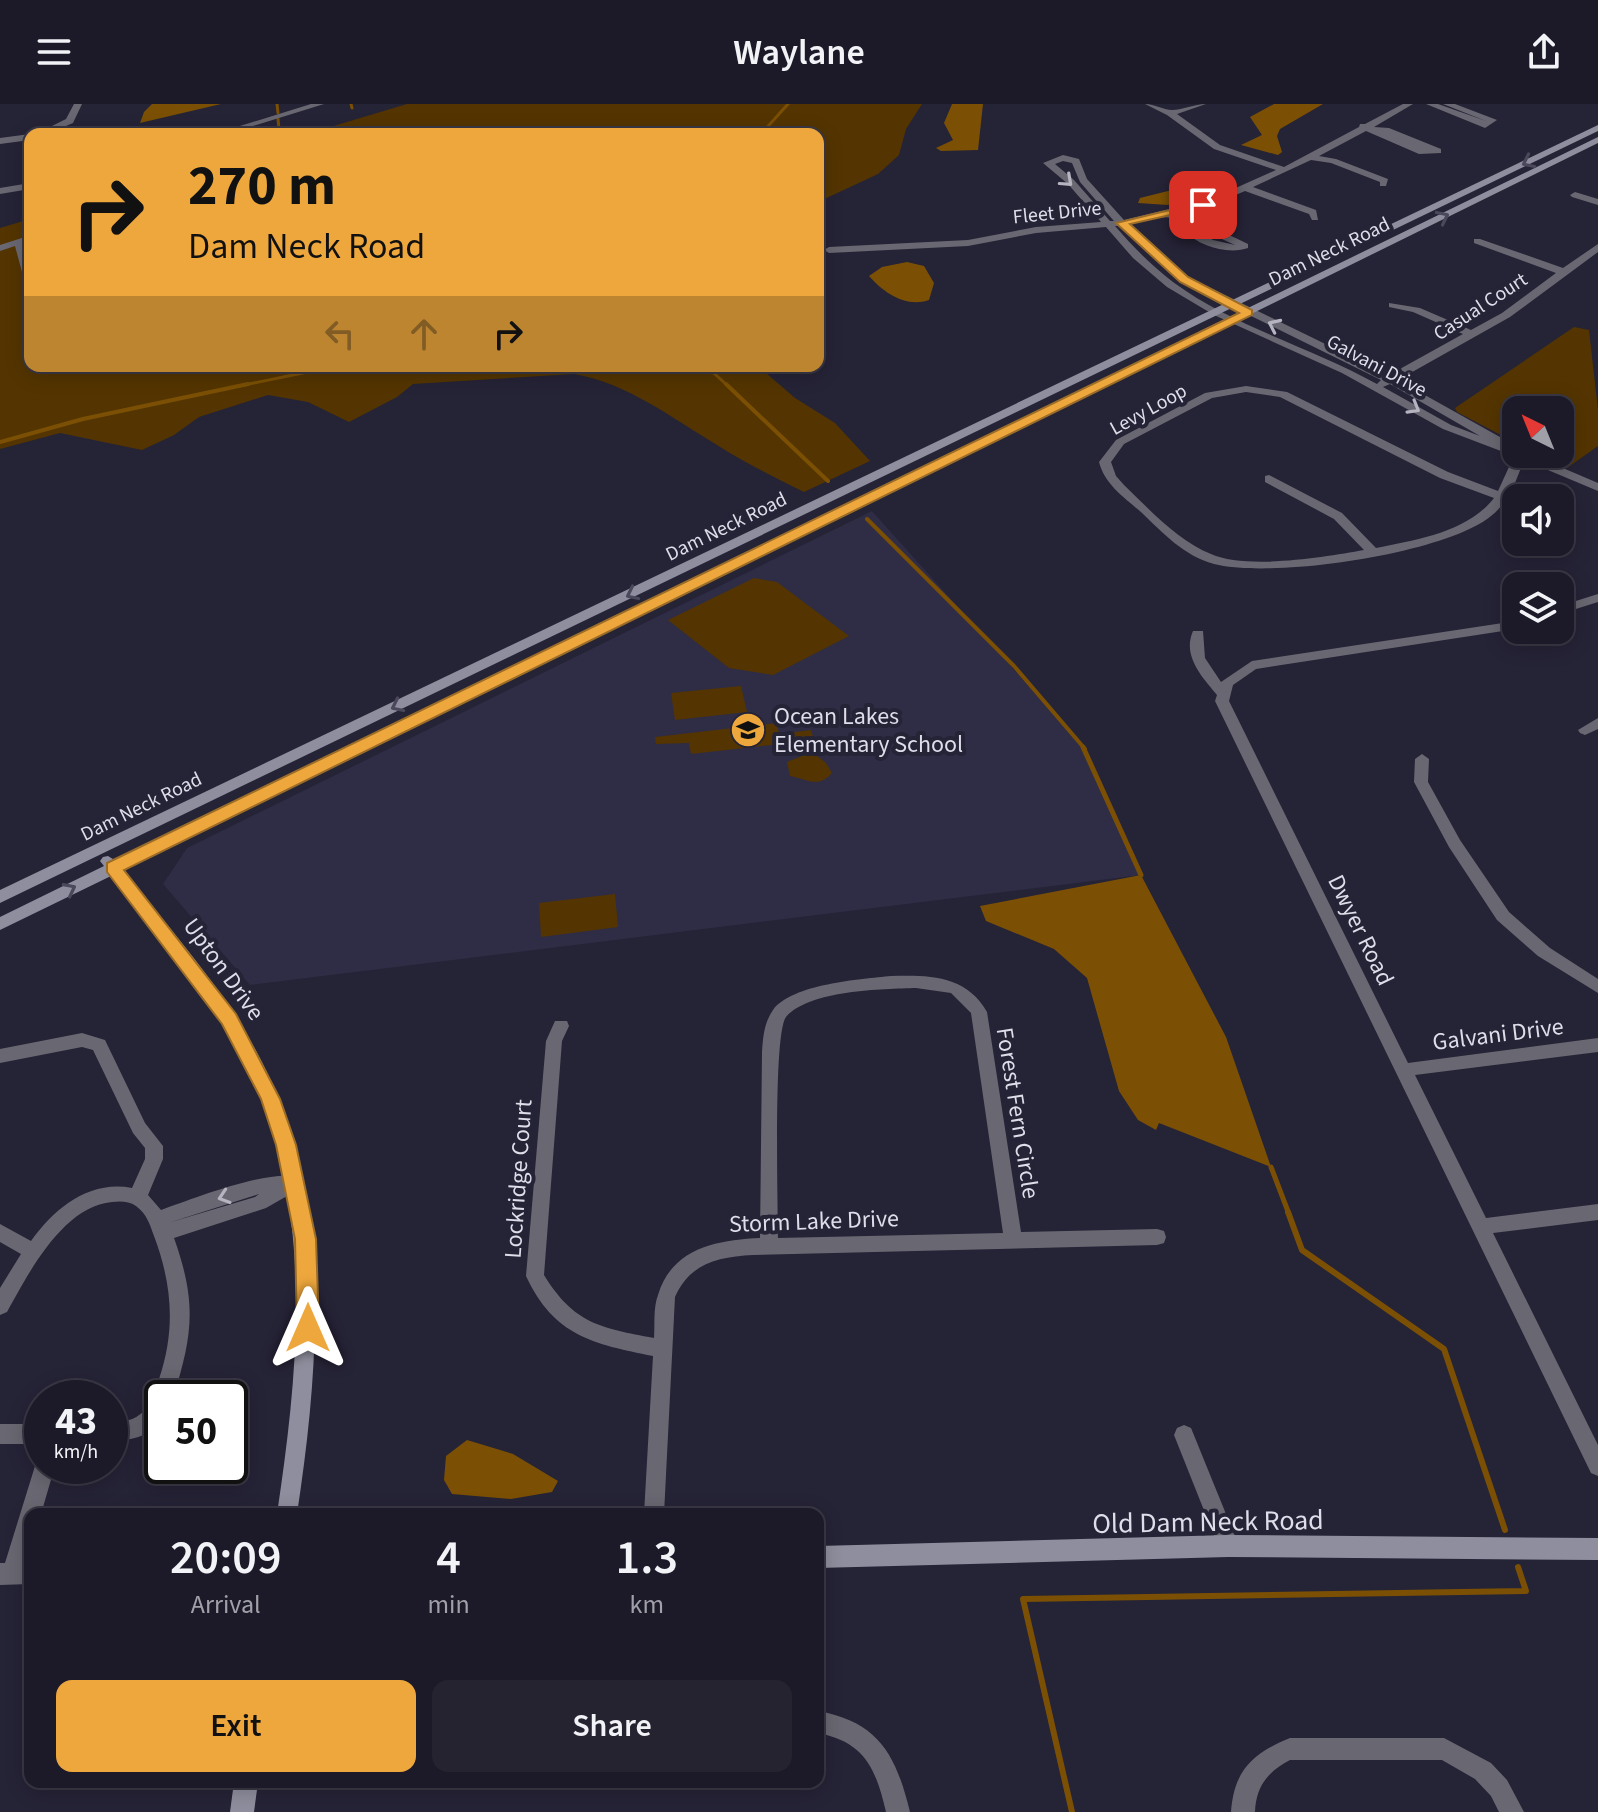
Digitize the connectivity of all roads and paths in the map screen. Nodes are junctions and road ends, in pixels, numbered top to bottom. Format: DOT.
graph roads {
  1 [pos="78,104"];
  2 [pos="320,104"];
  3 [pos="1149,104"];
  4 [pos="1202,104"];
  5 [pos="1409,104"];
  6 [pos="1430,104"];
  7 [pos="1447,104"];
  8 [pos="1176,109"];
  9 [pos="1367,127"];
  10 [pos="54,128"];
  11 [pos="238,128"];
  12 [pos="1598,128"];
  13 [pos="24,138"];
  14 [pos="1598,140"];
  15 [pos="0,141"];
  16 [pos="1316,159"];
  17 [pos="1284,170"];
  18 [pos="24,187"];
  19 [pos="1249,189"];
  20 [pos="0,191"];
  21 [pos="1575,195"];
  22 [pos="1598,202"];
  23 [pos="1168,214"];
  24 [pos="1181,221"];
  25 [pos="1122,223"];
  26 [pos="1107,224"];
  27 [pos="24,240"];
  28 [pos="1477,241"];
  29 [pos="1598,247"];
  30 [pos="0,248"];
  31 [pos="829,250"];
  32 [pos="1563,272"];
  33 [pos="1393,305"];
  34 [pos="1218,313"];
  35 [pos="1233,313"];
  36 [pos="1248,313"];
  37 [pos="1474,335"];
  38 [pos="1390,380"];
  39 [pos="1377,387"];
  40 [pos="1502,443"];
  41 [pos="1502,447"];
  42 [pos="1554,468"];
  43 [pos="1269,479"];
  44 [pos="1598,487"];
  45 [pos="1502,497"];
  46 [pos="1373,552"];
  47 [pos="1598,598"];
  48 [pos="1574,606"];
  49 [pos="1502,627"];
  50 [pos="557,629"];
  51 [pos="1198,634"];
  52 [pos="572,643"];
  53 [pos="1222,692"];
  54 [pos="1422,759"];
  55 [pos="99,849"];
  56 [pos="113,868"];
  57 [pos="0,897"];
  58 [pos="0,924"];
  59 [pos="1598,987"];
  60 [pos="561,1026"];
  61 [pos="1598,1045"];
  62 [pos="0,1056"];
  63 [pos="1404,1070"];
  64 [pos="295,1183"];
  65 [pos="137,1198"];
  66 [pos="1598,1212"];
  67 [pos="159,1227"];
  68 [pos="1481,1227"];
  69 [pos="0,1232"];
  70 [pos="1157,1237"];
  71 [pos="1013,1241"];
  72 [pos="769,1246"];
  73 [pos="35,1253"];
  74 [pos="0,1306"];
  75 [pos="663,1349"];
  76 [pos="169,1380"];
  77 [pos="0,1434"];
  78 [pos="24,1434"];
  79 [pos="1184,1435"];
  80 [pos="1598,1466"];
  81 [pos="39,1484"];
  82 [pos="32,1508"];
  83 [pos="288,1508"];
  84 [pos="654,1508"];
  85 [pos="24,1537"];
  86 [pos="1228,1546"];
  87 [pos="1598,1549"];
  88 [pos="824,1557"];
  89 [pos="14,1573"];
  90 [pos="824,1723"];
  91 [pos="245,1788"];
  92 [pos="242,1812"];
  93 [pos="898,1812"];
  94 [pos="1243,1812"];
  95 [pos="1512,1812"];
  1 -- 10 [label="street"];
  2 -- 11 [label="street"];
  3 -- 8 [label="street"];
  4 -- 8 [label="street"];
  5 -- 9 [label="street, Fleet Drive"];
  6 -- 7 [label="street"];
  8 -- 17 [label="street"];
  9 -- 9 [label="street"];
  9 -- 16 [label="street, Fleet Drive"];
  12 -- 35 [label="main road, Dam Neck Road, one-way"];
  13 -- 15 [label="street"];
  36 -- 14 [label="main road, Dam Neck Road, one-way"];
  16 -- 16 [label="street"];
  16 -- 17 [label="street, Fleet Drive"];
  17 -- 19 [label="street, Fleet Drive"];
  18 -- 20 [label="street"];
  19 -- 19 [label="street"];
  19 -- 23 [label="street, Fleet Drive"];
  21 -- 22 [label="street"];
  23 -- 24 [label="street"];
  23 -- 25 [label="street, Fleet Drive"];
  24 -- 24 [label="street"];
  25 -- 26 [label="street, Fleet Drive"];
  25 -- 26 [label="street, Galvani Drive, one-way"];
  25 -- 35 [label="street, Galvani Drive"];
  26 -- 31 [label="street, Fleet Drive"];
  26 -- 34 [label="street"];
  27 -- 30 [label="street"];
  28 -- 32 [label="street"];
  29 -- 32 [label="street, Casual Court"];
  32 -- 37 [label="street, Casual Court"];
  33 -- 37 [label="street"];
  34 -- 35 [label="main road, Dam Neck Road"];
  34 -- 50 [label="main road, Dam Neck Road, one-way"];
  35 -- 36 [label="main road, Dam Neck Road"];
  35 -- 39 [label="street, Galvani Drive"];
  35 -- 52 [label="main road, Dam Neck Road"];
  38 -- 36 [label="street, Galvani Drive, one-way"];
  37 -- 38 [label="street, Casual Court"];
  38 -- 39 [label="street, Casual Court"];
  38 -- 40 [label="street, Galvani Drive"];
  39 -- 41 [label="street, Galvani Drive, one-way"];
  42 -- 44 [label="street, Galvani Drive"];
  43 -- 46 [label="street"];
  45 -- 46 [label="street, Levy Loop"];
  45 -- 46 [label="street, Levy Loop"];
  47 -- 48 [label="street"];
  49 -- 53 [label="street"];
  50 -- 52 [label="main road"];
  50 -- 55 [label="main road, Dam Neck Road, one-way"];
  51 -- 53 [label="street, Dwyer Road"];
  52 -- 56 [label="main road, Dam Neck Road"];
  53 -- 63 [label="street, Dwyer Road"];
  54 -- 59 [label="street"];
  55 -- 56 [label="main road, Upton Drive"];
  55 -- 57 [label="main road, Dam Neck Road"];
  58 -- 56 [label="main road, Dam Neck Road, one-way"];
  56 -- 64 [label="main road, Upton Drive"];
  60 -- 75 [label="street, Lockridge Court"];
  61 -- 63 [label="street, Galvani Drive"];
  62 -- 65 [label="street"];
  63 -- 68 [label="street, Dwyer Road"];
  64 -- 67 [label="street"];
  64 -- 83 [label="main road, Upton Drive"];
  65 -- 67 [label="street"];
  65 -- 73 [label="street"];
  66 -- 68 [label="street"];
  67 -- 76 [label="street"];
  68 -- 80 [label="street, Dwyer Road"];
  69 -- 73 [label="street"];
  70 -- 71 [label="street, Storm Lake Drive"];
  71 -- 72 [label="street, Storm Lake Drive"];
  71 -- 72 [label="street, Forest Fern Circle"];
  72 -- 75 [label="street, Storm Lake Drive"];
  73 -- 74 [label="street"];
  75 -- 84 [label="street, Storm Lake Drive"];
  77 -- 78 [label="street"];
  79 -- 86 [label="street"];
  81 -- 82 [label="street"];
  85 -- 89 [label="street"];
  86 -- 87 [label="main road, Old Dam Neck Road"];
  86 -- 88 [label="main road, Old Dam Neck Road"];
  90 -- 93 [label="street"];
  91 -- 92 [label="main road"];
  94 -- 95 [label="street"];
}
